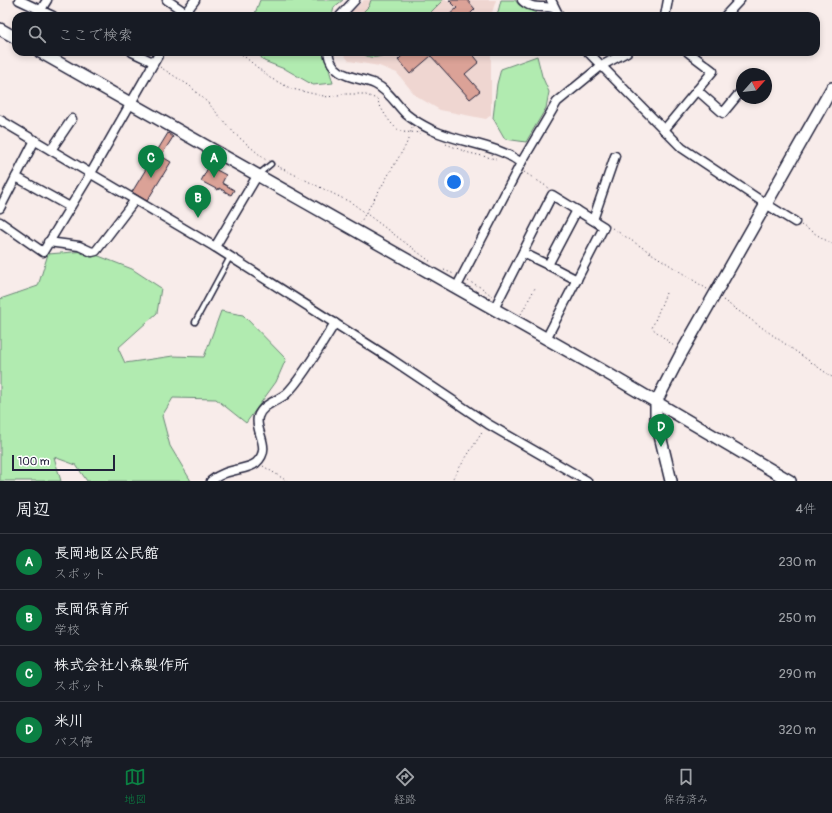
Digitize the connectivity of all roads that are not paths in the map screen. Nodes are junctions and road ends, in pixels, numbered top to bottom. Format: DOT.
graph roads {
  1 [pos="19,0"];
  2 [pos="47,0"];
  3 [pos="167,0"];
  4 [pos="196,0"];
  5 [pos="355,0"];
  6 [pos="522,0"];
  7 [pos="668,0"];
  8 [pos="740,0"];
  9 [pos="552,4"];
  10 [pos="37,12"];
  11 [pos="40,12"];
  12 [pos="182,12"];
  13 [pos="186,12"];
  14 [pos="344,12"];
  15 [pos="666,12"];
  16 [pos="729,12"];
  17 [pos="0,30"];
  18 [pos="12,36"];
  19 [pos="47,56"];
  20 [pos="140,56"];
  21 [pos="157,56"];
  22 [pos="329,56"];
  23 [pos="592,56"];
  24 [pos="620,56"];
  25 [pos="693,56"];
  26 [pos="153,62"];
  27 [pos="601,66"];
  28 [pos="832,88"];
  29 [pos="697,90"];
  30 [pos="736,97"];
  31 [pos="130,103"];
  32 [pos="72,119"];
  33 [pos="0,120"];
  34 [pos="664,130"];
  35 [pos="35,140"];
  36 [pos="51,150"];
  37 [pos="615,156"];
  38 [pos="271,164"];
  39 [pos="519,166"];
  40 [pos="91,173"];
  41 [pos="257,176"];
  42 [pos="16,177"];
  43 [pos="135,200"];
  44 [pos="766,204"];
  45 [pos="70,207"];
  46 [pos="0,208"];
  47 [pos="576,210"];
  48 [pos="593,220"];
  49 [pos="0,222"];
  50 [pos="795,222"];
  51 [pos="48,242"];
  52 [pos="214,247"];
  53 [pos="522,253"];
  54 [pos="230,257"];
  55 [pos="548,265"];
  56 [pos="577,280"];
  57 [pos="456,288"];
  58 [pos="496,305"];
  59 [pos="195,322"];
  60 [pos="334,323"];
  61 [pos="546,339"];
  62 [pos="656,402"];
  63 [pos="211,481"];
  64 [pos="587,481"];
  65 [pos="671,481"];
  66 [pos="790,481"];
  1 -- 10 [label="street"];
  2 -- 11 [label="street"];
  3 -- 12 [label="street"];
  4 -- 13 [label="street"];
  5 -- 14 [label="street"];
  6 -- 9 [label="street"];
  7 -- 15 [label="street"];
  8 -- 16 [label="street"];
  17 -- 18 [label="street"];
  19 -- 31 [label="street"];
  20 -- 26 [label="street"];
  21 -- 26 [label="street"];
  22 -- 39 [label="street"];
  23 -- 27 [label="street"];
  24 -- 27 [label="street"];
  25 -- 29 [label="street"];
  26 -- 31 [label="street"];
  27 -- 34 [label="street"];
  27 -- 39 [label="street"];
  28 -- 44 [label="street"];
  29 -- 30 [label="street"];
  29 -- 34 [label="street"];
  31 -- 40 [label="street"];
  31 -- 41 [label="street"];
  32 -- 36 [label="street"];
  33 -- 35 [label="street"];
  34 -- 44 [label="street"];
  35 -- 36 [label="street"];
  35 -- 42 [label="street"];
  36 -- 40 [label="street"];
  37 -- 48 [label="street"];
  38 -- 41 [label="lane"];
  39 -- 57 [label="street"];
  40 -- 43 [label="street"];
  40 -- 45 [label="street"];
  41 -- 52 [label="street"];
  41 -- 57 [label="street"];
  42 -- 45 [label="street"];
  42 -- 46 [label="street"];
  43 -- 51 [label="street"];
  43 -- 52 [label="street"];
  44 -- 50 [label="street"];
  44 -- 62 [label="street"];
  45 -- 51 [label="street"];
  47 -- 48 [label="street"];
  47 -- 53 [label="street"];
  47 -- 55 [label="street"];
  48 -- 56 [label="street"];
  49 -- 51 [label="street"];
  52 -- 54 [label="street"];
  53 -- 55 [label="street"];
  53 -- 58 [label="street"];
  54 -- 59 [label="lane"];
  54 -- 60 [label="street"];
  55 -- 56 [label="street"];
  56 -- 61 [label="street"];
  57 -- 58 [label="street"];
  58 -- 61 [label="street"];
  60 -- 63 [label="street"];
  60 -- 64 [label="street"];
  61 -- 62 [label="street"];
  62 -- 65 [label="street"];
  62 -- 66 [label="street"];
}
